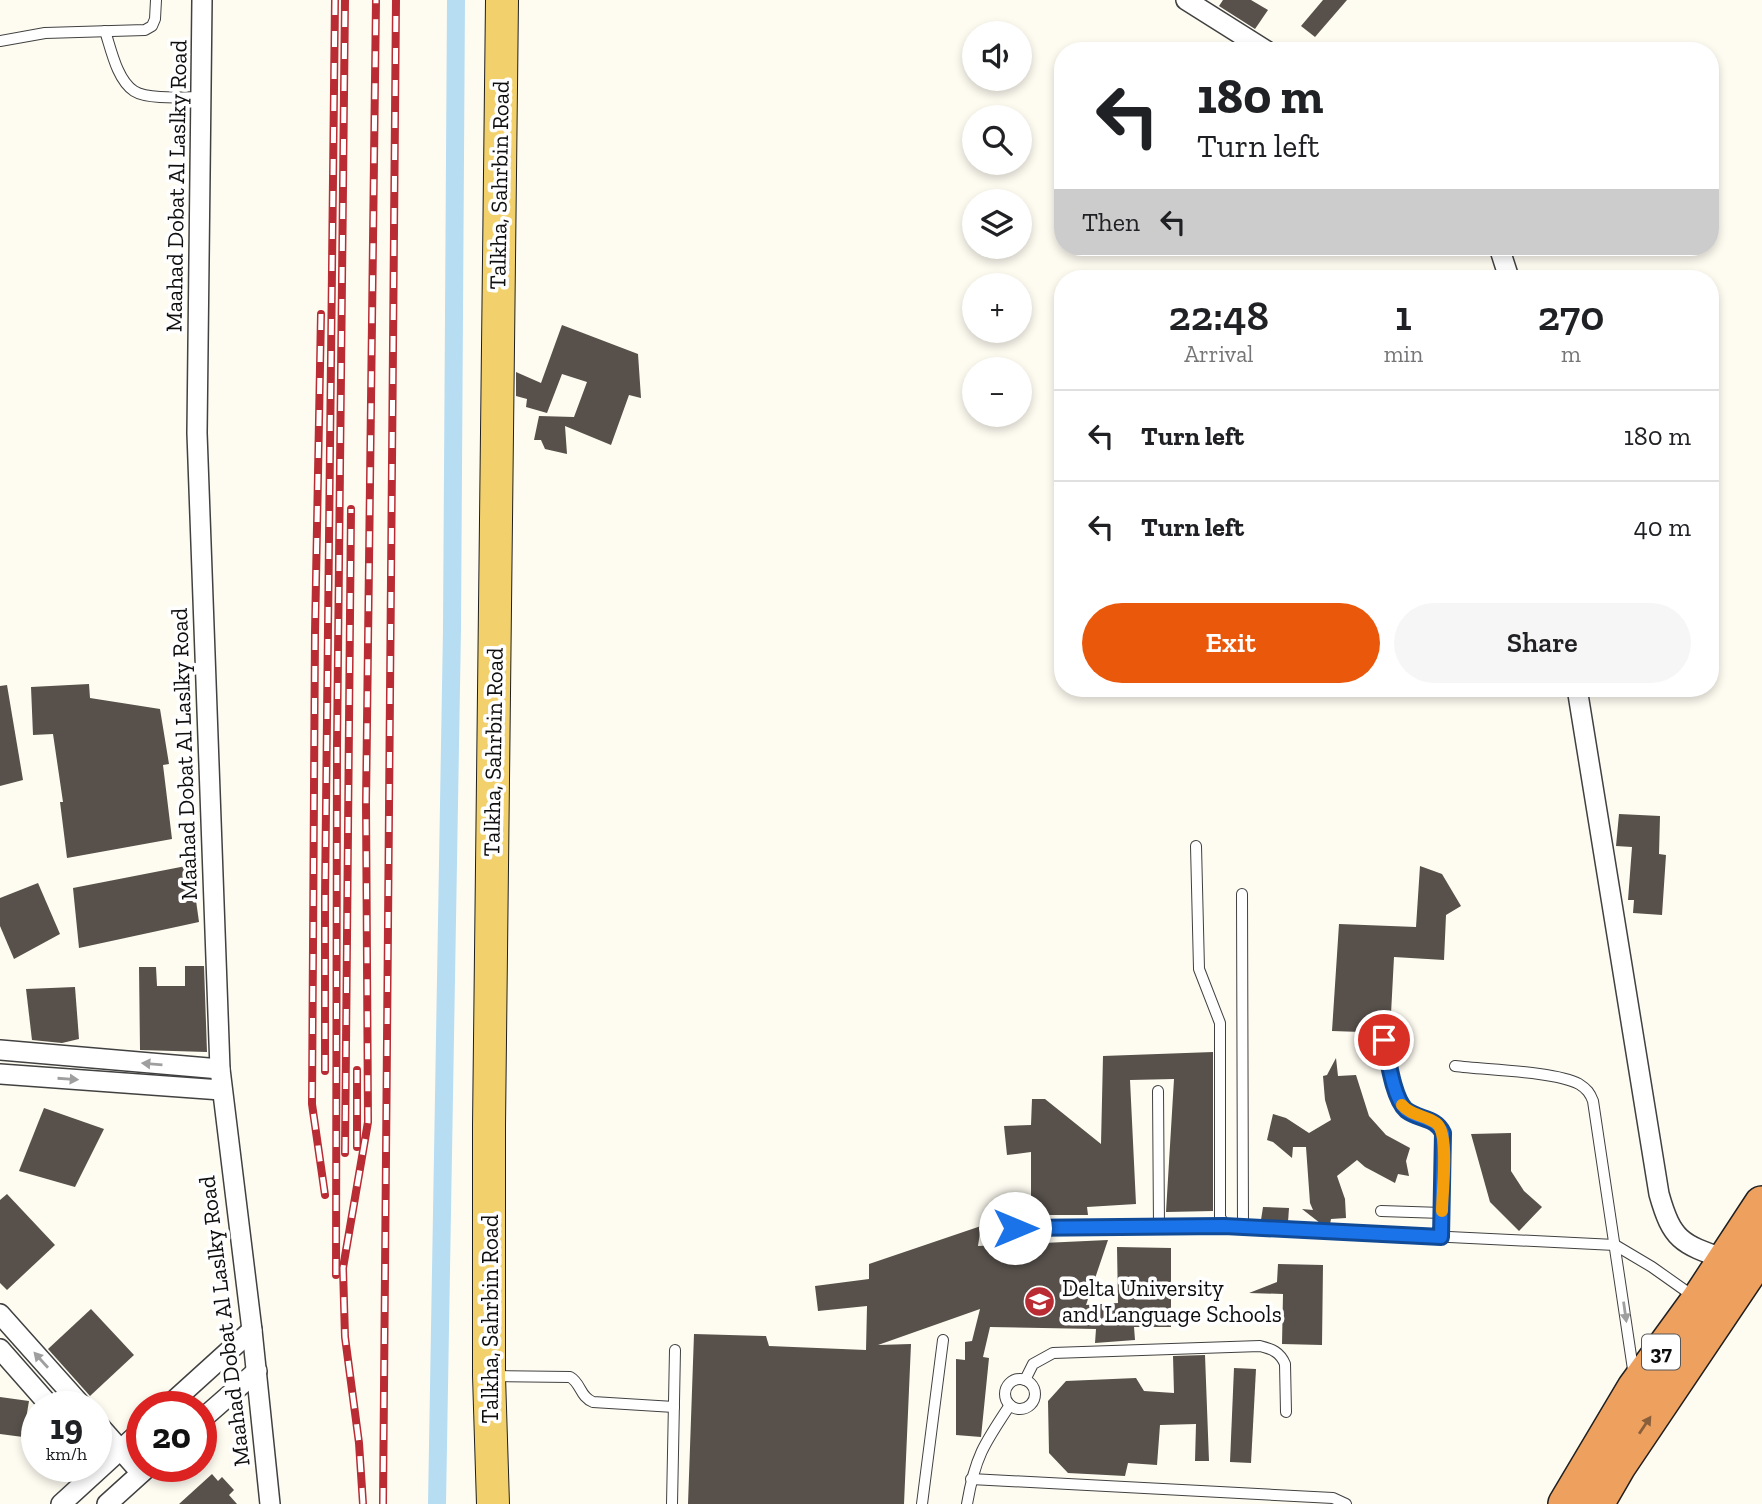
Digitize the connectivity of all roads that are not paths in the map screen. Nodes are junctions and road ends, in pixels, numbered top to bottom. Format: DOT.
graph roads {
  1 [pos="156,0"];
  2 [pos="202,0"];
  3 [pos="502,0"];
  4 [pos="1186,0"];
  5 [pos="105,31"];
  6 [pos="0,41"];
  7 [pos="1253,42"];
  8 [pos="202,97"];
  9 [pos="1578,697"];
  10 [pos="1196,846"];
  11 [pos="1242,894"];
  12 [pos="1384,1040"];
  13 [pos="0,1056"];
  14 [pos="1455,1066"];
  15 [pos="220,1069"];
  16 [pos="221,1090"];
  17 [pos="1158,1091"];
  18 [pos="1762,1204"];
  19 [pos="1381,1211"];
  20 [pos="1442,1213"];
  21 [pos="1224,1226"];
  22 [pos="1159,1227"];
  23 [pos="1015,1228"];
  24 [pos="1243,1228"];
  25 [pos="1441,1237"];
  26 [pos="1615,1245"];
  27 [pos="1762,1252"];
  28 [pos="1726,1259"];
  29 [pos="1699,1300"];
  30 [pos="0,1314"];
  31 [pos="252,1330"];
  32 [pos="943,1340"];
  33 [pos="0,1349"];
  34 [pos="675,1350"];
  35 [pos="257,1371"];
  36 [pos="489,1376"];
  37 [pos="1026,1380"];
  38 [pos="1635,1388"];
  39 [pos="37,1391"];
  40 [pos="69,1391"];
  41 [pos="185,1391"];
  42 [pos="1010,1405"];
  43 [pos="217,1406"];
  44 [pos="674,1407"];
  45 [pos="1286,1412"];
  46 [pos="112,1439"];
  47 [pos="126,1444"];
  48 [pos="121,1449"];
  49 [pos="126,1453"];
  50 [pos="112,1454"];
  51 [pos="1608,1458"];
  52 [pos="112,1477"];
  53 [pos="971,1479"];
  54 [pos="81,1482"];
  55 [pos="132,1482"];
  56 [pos="123,1490"];
  57 [pos="61,1504"];
  58 [pos="107,1504"];
  59 [pos="270,1504"];
  60 [pos="493,1504"];
  61 [pos="672,1504"];
  62 [pos="922,1504"];
  63 [pos="967,1504"];
  64 [pos="1346,1504"];
  65 [pos="1566,1504"];
  66 [pos="1596,1504"];
  1 -- 5 [label="lane"];
  2 -- 8 [label="street, Maahad Dobat Al Laslky Road"];
  3 -- 36 [label="main road, Talkha, Sahrbin Road"];
  4 -- 7 [label="street"];
  5 -- 6 [label="lane"];
  5 -- 8 [label="lane"];
  8 -- 15 [label="street, Maahad Dobat Al Laslky Road"];
  9 -- 28 [label="street"];
  10 -- 21 [label="lane"];
  11 -- 24 [label="lane"];
  12 -- 20 [label="lane"];
  15 -- 13 [label="street, one-way"];
  13 -- 16 [label="street, one-way"];
  14 -- 26 [label="lane"];
  15 -- 16 [label="street, Maahad Dobat Al Laslky Road"];
  16 -- 31 [label="street, Maahad Dobat Al Laslky Road"];
  17 -- 22 [label="lane"];
  18 -- 28 [label="highway, 37"];
  19 -- 20 [label="lane"];
  20 -- 25 [label="lane"];
  21 -- 22 [label="lane"];
  21 -- 24 [label="lane"];
  22 -- 23 [label="lane"];
  24 -- 25 [label="lane"];
  25 -- 26 [label="lane"];
  26 -- 29 [label="lane"];
  26 -- 38 [label="lane, one-way"];
  51 -- 27 [label="highway, 37, one-way"];
  28 -- 29 [label="highway, 37"];
  29 -- 38 [label="highway, 37"];
  40 -- 30 [label="street, one-way"];
  31 -- 35 [label="street, Maahad Dobat Al Laslky Road"];
  31 -- 41 [label="street"];
  32 -- 62 [label="lane"];
  33 -- 39 [label="street"];
  34 -- 44 [label="lane"];
  35 -- 43 [label="street"];
  35 -- 59 [label="street, Maahad Dobat Al Laslky Road"];
  36 -- 44 [label="lane"];
  36 -- 60 [label="main road, Talkha, Sahrbin Road"];
  37 -- 42 [label="lane"];
  37 -- 42 [label="lane"];
  37 -- 45 [label="lane"];
  38 -- 51 [label="highway, 37"];
  42 -- 53 [label="lane"];
  44 -- 61 [label="lane"];
  46 -- 48 [label="street"];
  47 -- 48 [label="street"];
  48 -- 49 [label="street"];
  48 -- 50 [label="street"];
  51 -- 65 [label="highway, 37"];
  51 -- 66 [label="highway, 37"];
  52 -- 56 [label="street"];
  53 -- 63 [label="lane"];
  53 -- 64 [label="lane"];
  54 -- 57 [label="street"];
  55 -- 56 [label="street"];
  56 -- 58 [label="street"];
}
